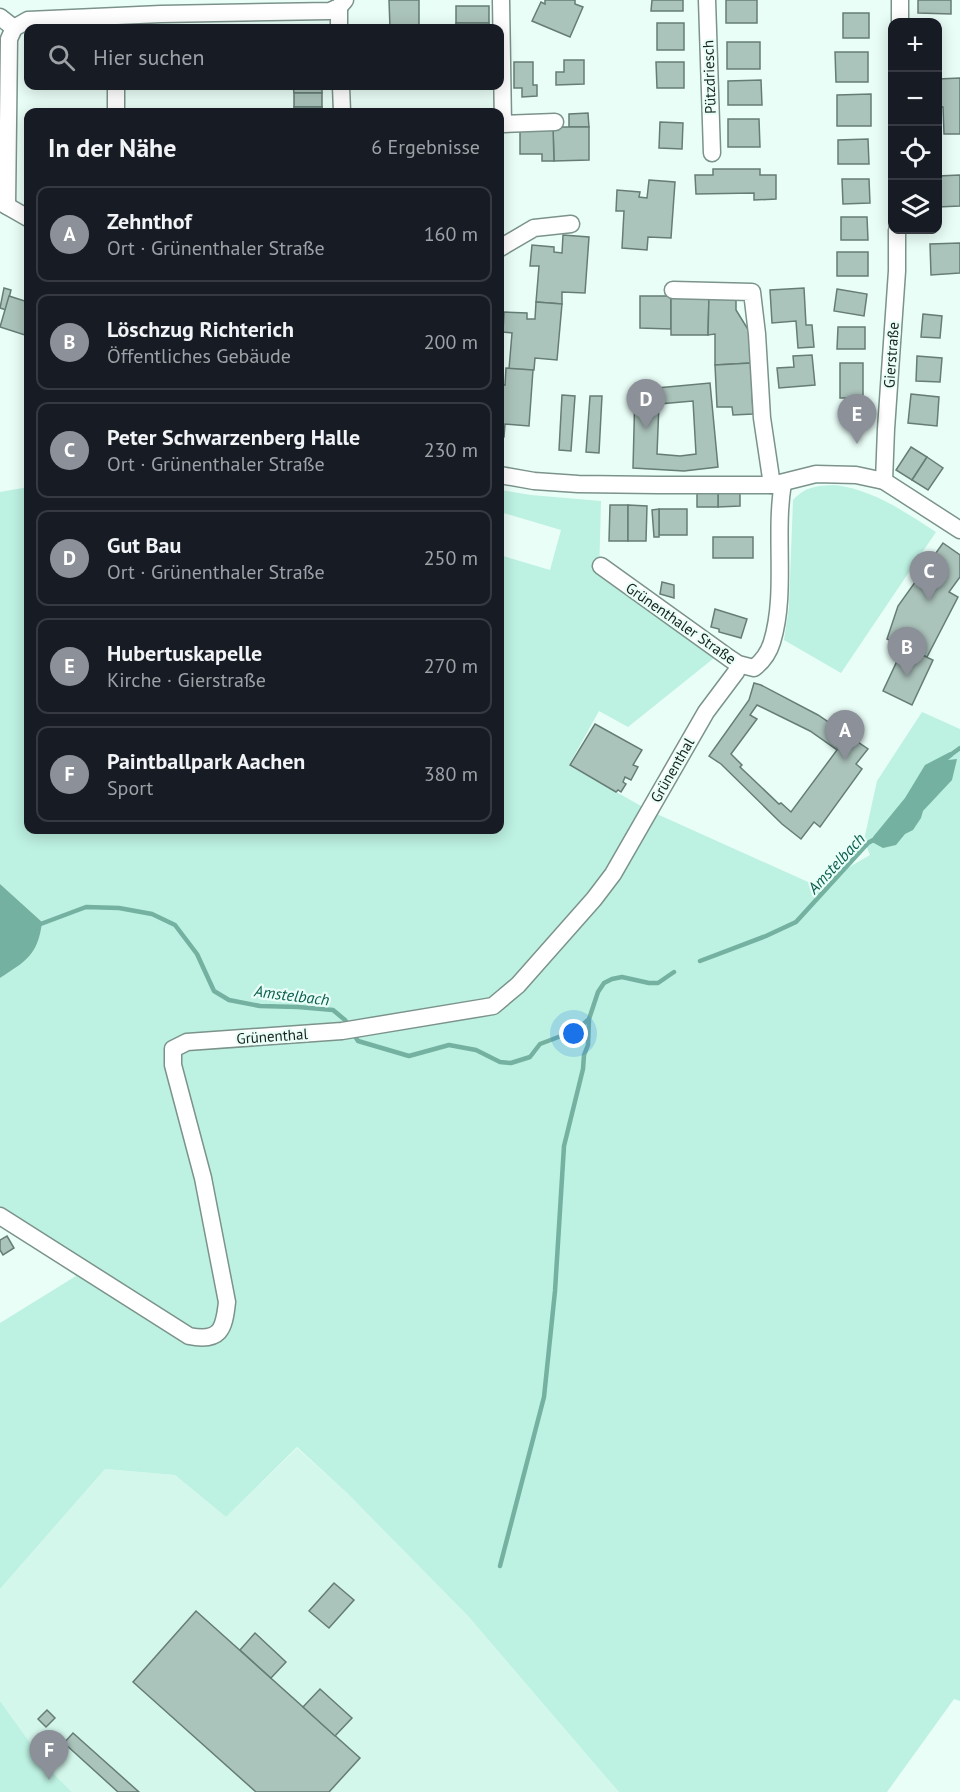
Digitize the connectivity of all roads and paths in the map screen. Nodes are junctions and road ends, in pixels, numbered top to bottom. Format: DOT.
graph roads {
  1 [pos="501,0"];
  2 [pos="707,0"];
  3 [pos="900,0"];
  4 [pos="342,4"];
  5 [pos="0,17"];
  6 [pos="900,18"];
  7 [pos="117,23"];
  8 [pos="340,24"];
  9 [pos="501,24"];
  10 [pos="14,28"];
  11 [pos="116,90"];
  12 [pos="341,90"];
  13 [pos="502,90"];
  14 [pos="116,108"];
  15 [pos="342,108"];
  16 [pos="503,108"];
  17 [pos="555,122"];
  18 [pos="504,124"];
  19 [pos="712,153"];
  20 [pos="4,204"];
  21 [pos="24,216"];
  22 [pos="570,224"];
  23 [pos="897,234"];
  24 [pos="504,246"];
  25 [pos="674,290"];
  26 [pos="504,476"];
  27 [pos="884,481"];
  28 [pos="778,484"];
  29 [pos="960,530"];
  30 [pos="601,566"];
  31 [pos="738,664"];
  32 [pos="0,1216"];
  1 -- 9 [label="street"];
  2 -- 19 [label="street, Pützdriesch"];
  3 -- 6 [label="street"];
  4 -- 7 [label="street"];
  4 -- 8 [label="street"];
  5 -- 10 [label="street"];
  7 -- 10 [label="street"];
  10 -- 20 [label="street"];
  11 -- 14 [label="street"];
  12 -- 15 [label="street"];
  13 -- 16 [label="street"];
  17 -- 18 [label="street"];
  20 -- 21 [label="street"];
  22 -- 24 [label="street"];
  23 -- 27 [label="street, Gierstraße"];
  25 -- 28 [label="street, Grünenthaler Straße"];
  26 -- 28 [label="street"];
  27 -- 28 [label="street"];
  27 -- 29 [label="street"];
  28 -- 31 [label="street, Grünenthaler Straße"];
  30 -- 31 [label="street, Grünenthaler Straße"];
  31 -- 32 [label="street, Grünenthal"];
}
